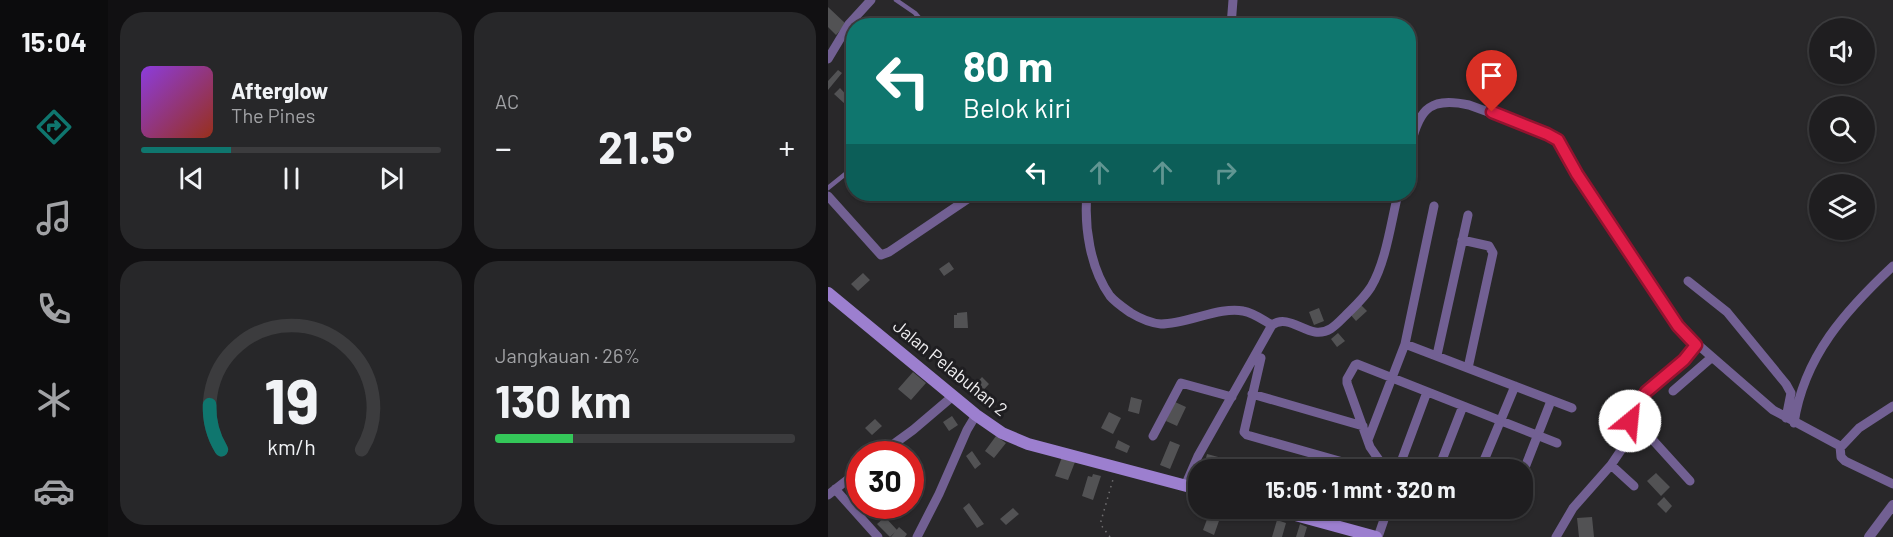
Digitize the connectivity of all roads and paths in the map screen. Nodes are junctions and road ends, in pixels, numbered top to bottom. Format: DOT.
graph roads {
  1 [pos="871,0"];
  2 [pos="896,0"];
  3 [pos="1233,0"];
  4 [pos="854,18"];
  5 [pos="919,18"];
  6 [pos="1232,18"];
  7 [pos="846,29"];
  8 [pos="828,59"];
  9 [pos="1416,129"];
  10 [pos="846,173"];
  11 [pos="828,188"];
  12 [pos="828,196"];
  13 [pos="965,201"];
  14 [pos="1087,201"];
  15 [pos="1396,201"];
  16 [pos="1434,206"];
  17 [pos="1468,215"];
  18 [pos="1462,240"];
  19 [pos="1893,266"];
  20 [pos="1688,281"];
  21 [pos="828,293"];
  22 [pos="1272,325"];
  23 [pos="1405,344"];
  24 [pos="1696,345"];
  25 [pos="1437,356"];
  26 [pos="1261,358"];
  27 [pos="1711,358"];
  28 [pos="1468,368"];
  29 [pos="1392,378"];
  30 [pos="1515,386"];
  31 [pos="1673,391"];
  32 [pos="1427,392"];
  33 [pos="1252,394"];
  34 [pos="953,396"];
  35 [pos="1232,397"];
  36 [pos="1551,401"];
  37 [pos="1463,406"];
  38 [pos="1893,406"];
  39 [pos="1572,408"];
  40 [pos="976,415"];
  41 [pos="1790,420"];
  42 [pos="1501,421"];
  43 [pos="1363,426"];
  44 [pos="1633,427"];
  45 [pos="1538,435"];
  46 [pos="1153,436"];
  47 [pos="1368,440"];
  48 [pos="899,441"];
  49 [pos="1557,443"];
  50 [pos="1841,447"];
  51 [pos="1332,459"];
  52 [pos="1379,459"];
  53 [pos="1402,459"];
  54 [pos="1442,459"];
  55 [pos="1485,459"];
  56 [pos="1529,459"];
  57 [pos="1611,465"];
  58 [pos="1117,467"];
  59 [pos="846,481"];
  60 [pos="1690,481"];
  61 [pos="1893,484"];
  62 [pos="1185,486"];
  63 [pos="1634,486"];
  64 [pos="1188,487"];
  65 [pos="832,492"];
  66 [pos="1893,505"];
  67 [pos="1311,519"];
  68 [pos="1384,519"];
  69 [pos="878,537"];
  70 [pos="917,537"];
  71 [pos="1110,537"];
  72 [pos="1377,537"];
  73 [pos="1556,537"];
  74 [pos="1869,537"];
  1 -- 4 [label="street"];
  2 -- 5 [label="lane"];
  3 -- 6 [label="street"];
  7 -- 8 [label="street"];
  9 -- 24 [label="street"];
  10 -- 11 [label="lane"];
  12 -- 13 [label="street"];
  14 -- 22 [label="street"];
  15 -- 22 [label="street"];
  16 -- 23 [label="street"];
  17 -- 18 [label="street"];
  18 -- 25 [label="street"];
  18 -- 28 [label="street"];
  19 -- 41 [label="street"];
  20 -- 41 [label="street"];
  21 -- 34 [label="main road, Jalan Pelabuhan 2"];
  22 -- 35 [label="street"];
  23 -- 25 [label="street"];
  23 -- 29 [label="street"];
  24 -- 27 [label="street"];
  24 -- 44 [label="street"];
  25 -- 28 [label="street"];
  26 -- 33 [label="street"];
  27 -- 31 [label="street"];
  27 -- 41 [label="street"];
  28 -- 30 [label="street"];
  29 -- 32 [label="street"];
  29 -- 43 [label="street"];
  29 -- 47 [label="street"];
  30 -- 36 [label="street"];
  30 -- 42 [label="street"];
  32 -- 37 [label="street"];
  32 -- 53 [label="street"];
  33 -- 43 [label="street"];
  33 -- 51 [label="street"];
  34 -- 40 [label="main road, Jalan Pelabuhan 2"];
  34 -- 48 [label="street"];
  35 -- 46 [label="street"];
  35 -- 62 [label="street"];
  36 -- 39 [label="street"];
  36 -- 45 [label="street"];
  37 -- 42 [label="street"];
  37 -- 54 [label="street"];
  38 -- 50 [label="street"];
  40 -- 58 [label="main road, Jalan Pelabuhan 2"];
  40 -- 70 [label="street"];
  41 -- 50 [label="street"];
  42 -- 45 [label="street"];
  42 -- 55 [label="street"];
  43 -- 47 [label="street"];
  44 -- 57 [label="street"];
  44 -- 60 [label="street"];
  45 -- 49 [label="street"];
  45 -- 56 [label="street"];
  47 -- 52 [label="street"];
  50 -- 61 [label="street"];
  57 -- 63 [label="street"];
  57 -- 73 [label="street"];
  58 -- 62 [label="main road, Jalan Pelabuhan 2"];
  58 -- 71 [label="path"];
  59 -- 65 [label="street"];
  62 -- 64 [label="main road, Jalan Pelabuhan 2"];
  65 -- 69 [label="street"];
  66 -- 74 [label="street"];
  67 -- 72 [label="main road"];
  68 -- 72 [label="street"];
}
